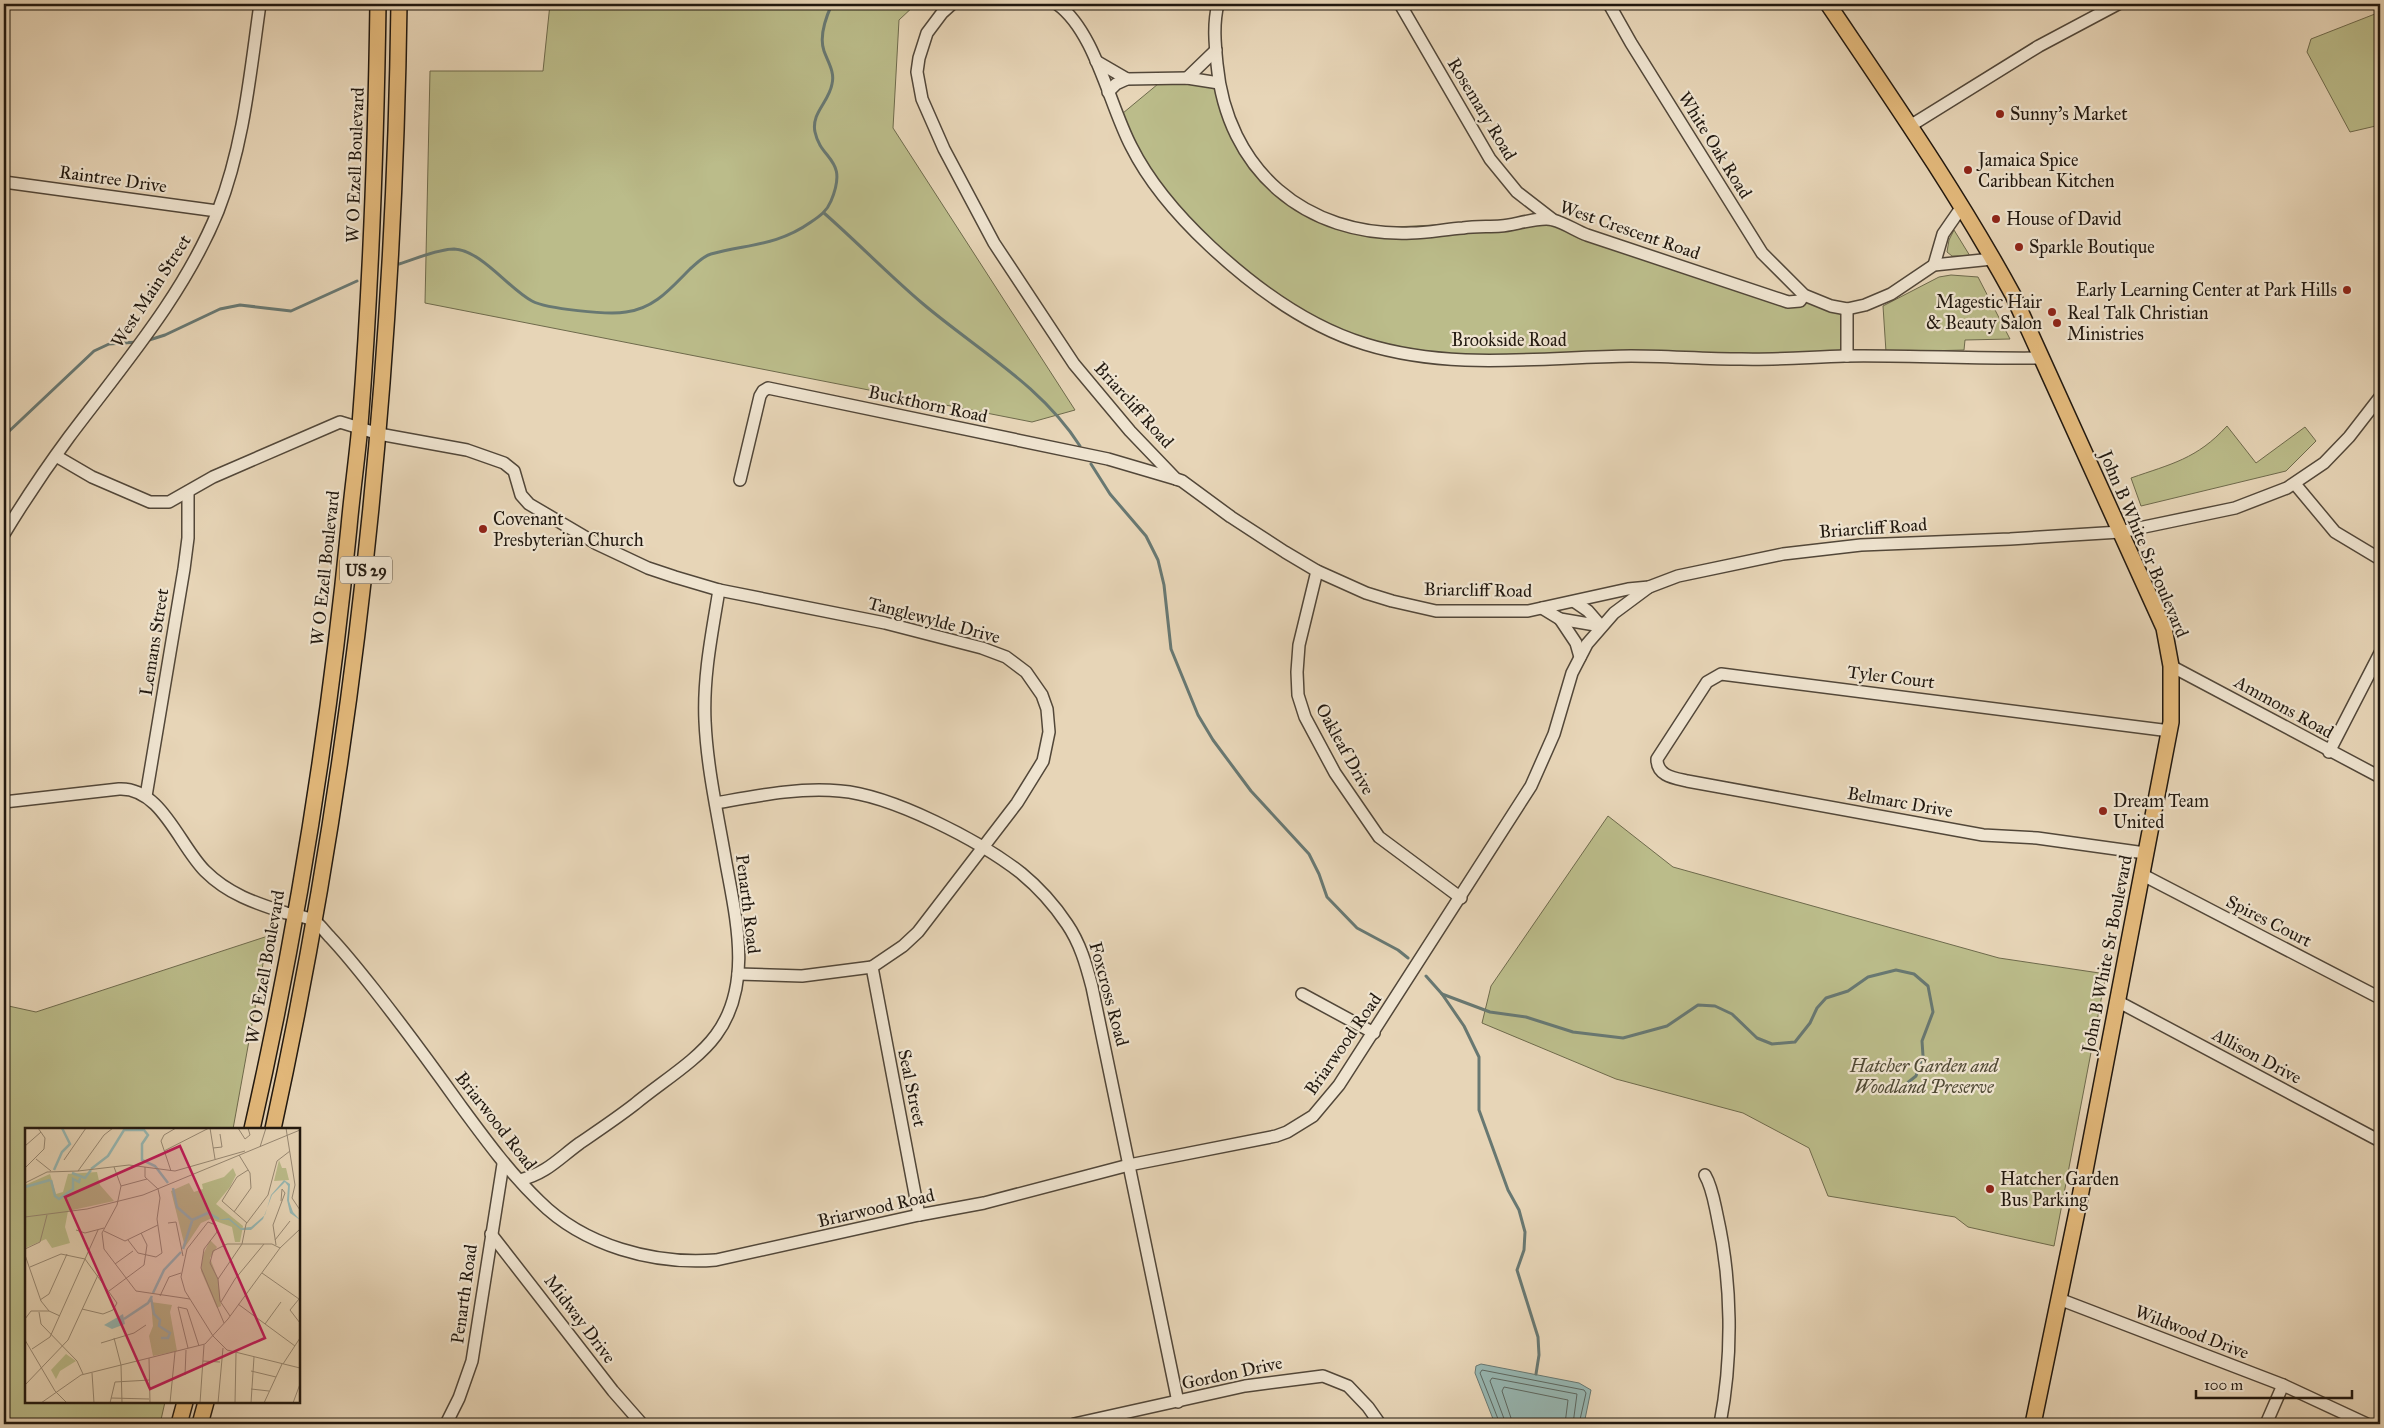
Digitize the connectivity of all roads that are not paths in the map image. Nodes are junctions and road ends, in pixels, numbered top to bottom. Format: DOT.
graph roads {
  1 [pos="260,4"];
  2 [pos="378,4"];
  3 [pos="399,4"];
  4 [pos="952,4"];
  5 [pos="1057,4"];
  6 [pos="1218,4"];
  7 [pos="1400,4"];
  8 [pos="1609,4"];
  9 [pos="1828,4"];
  10 [pos="2118,4"];
  11 [pos="377,37"];
  12 [pos="399,37"];
  13 [pos="1216,50"];
  14 [pos="1096,61"];
  15 [pos="1187,78"];
  16 [pos="1126,79"];
  17 [pos="1219,84"];
  18 [pos="1108,92"];
  19 [pos="1910,126"];
  20 [pos="4,182"];
  21 [pos="1961,208"];
  22 [pos="217,212"];
  23 [pos="1552,219"];
  24 [pos="1992,259"];
  25 [pos="1934,265"];
  26 [pos="1804,295"];
  27 [pos="1847,309"];
  28 [pos="1847,356"];
  29 [pos="2043,358"];
  30 [pos="2380,398"];
  31 [pos="360,428"];
  32 [pos="379,434"];
  33 [pos="56,456"];
  34 [pos="1176,478"];
  35 [pos="740,480"];
  36 [pos="2295,484"];
  37 [pos="188,492"];
  38 [pos="2120,532"];
  39 [pos="4,534"];
  40 [pos="2380,559"];
  41 [pos="1317,571"];
  42 [pos="1649,587"];
  43 [pos="719,590"];
  44 [pos="1575,602"];
  45 [pos="1542,608"];
  46 [pos="1560,619"];
  47 [pos="1602,626"];
  48 [pos="2380,653"];
  49 [pos="1580,657"];
  50 [pos="2171,666"];
  51 [pos="2170,731"];
  52 [pos="2330,752"];
  53 [pos="1657,764"];
  54 [pos="2380,778"];
  55 [pos="146,796"];
  56 [pos="4,802"];
  57 [pos="716,804"];
  58 [pos="983,848"];
  59 [pos="2145,853"];
  60 [pos="2141,874"];
  61 [pos="1461,898"];
  62 [pos="294,915"];
  63 [pos="316,922"];
  64 [pos="872,967"];
  65 [pos="738,974"];
  66 [pos="1302,994"];
  67 [pos="2380,998"];
  68 [pos="2117,1001"];
  69 [pos="1374,1033"];
  70 [pos="256,1113"];
  71 [pos="276,1114"];
  72 [pos="252,1128"];
  73 [pos="273,1128"];
  74 [pos="2380,1141"];
  75 [pos="503,1164"];
  76 [pos="1129,1165"];
  77 [pos="1705,1174"];
  78 [pos="520,1180"];
  79 [pos="919,1215"];
  80 [pos="491,1234"];
  81 [pos="2058,1299"];
  82 [pos="2283,1385"];
  83 [pos="1178,1402"];
  84 [pos="185,1403"];
  85 [pos="206,1403"];
  86 [pos="179,1424"];
  87 [pos="200,1424"];
  88 [pos="446,1424"];
  89 [pos="642,1424"];
  90 [pos="1074,1424"];
  91 [pos="1380,1424"];
  92 [pos="1720,1424"];
  93 [pos="2033,1424"];
  94 [pos="2266,1424"];
  95 [pos="2367,1424"];
  1 -- 22 [label="street, West Main Street"];
  2 -- 11 [label="main road, W O Ezell Boulevard / US 29"];
  3 -- 12 [label="main road, US 29"];
  4 -- 34 [label="street, Briarcliff Road"];
  5 -- 14 [label="street"];
  6 -- 13 [label="street, West Crescent Road"];
  7 -- 23 [label="street, Rosemary Road"];
  8 -- 26 [label="street, White Oak Road"];
  9 -- 19 [label="main road, John B White Sr Boulevard"];
  10 -- 19 [label="street"];
  11 -- 12 [label="main road"];
  11 -- 31 [label="main road, W O Ezell Boulevard / US 29"];
  12 -- 32 [label="main road, US 29"];
  13 -- 15 [label="street"];
  13 -- 17 [label="street, West Crescent Road"];
  14 -- 16 [label="street"];
  14 -- 18 [label="street, Brookside Road"];
  15 -- 16 [label="street"];
  15 -- 17 [label="street"];
  16 -- 18 [label="street"];
  17 -- 23 [label="street, West Crescent Road"];
  18 -- 28 [label="street, Brookside Road"];
  19 -- 21 [label="main road, John B White Sr Boulevard"];
  20 -- 22 [label="street, Raintree Drive"];
  21 -- 24 [label="main road, John B White Sr Boulevard"];
  21 -- 25 [label="street"];
  22 -- 33 [label="street, West Main Street"];
  23 -- 26 [label="street, West Crescent Road"];
  24 -- 25 [label="street"];
  24 -- 29 [label="main road, John B White Sr Boulevard"];
  25 -- 27 [label="street"];
  26 -- 27 [label="street"];
  27 -- 28 [label="street"];
  28 -- 29 [label="street, Brookside Road"];
  29 -- 38 [label="main road, John B White Sr Boulevard"];
  30 -- 36 [label="street, Briarcliff Road"];
  31 -- 32 [label="street, Tanglewylde Drive"];
  31 -- 37 [label="street, Tanglewylde Drive"];
  31 -- 62 [label="main road, W O Ezell Boulevard / US 29"];
  32 -- 43 [label="street, Tanglewylde Drive"];
  32 -- 63 [label="main road, US 29"];
  33 -- 37 [label="street, Tanglewylde Drive"];
  33 -- 39 [label="street, West Main Street"];
  34 -- 35 [label="street, Buckthorn Road"];
  34 -- 41 [label="street, Briarcliff Road"];
  36 -- 38 [label="street, Briarcliff Road"];
  36 -- 40 [label="street"];
  37 -- 55 [label="street, Lemans Street"];
  38 -- 42 [label="street, Briarcliff Road"];
  38 -- 50 [label="main road, John B White Sr Boulevard"];
  41 -- 45 [label="street, Briarcliff Road"];
  41 -- 61 [label="street, Oakleaf Drive"];
  42 -- 44 [label="street, Briarcliff Road"];
  42 -- 47 [label="street, Briarwood Road"];
  43 -- 57 [label="street, Penarth Road"];
  43 -- 58 [label="street, Tanglewylde Drive"];
  44 -- 45 [label="street, Briarcliff Road"];
  44 -- 47 [label="street"];
  45 -- 46 [label="street, Briarcliff Road"];
  46 -- 47 [label="street, Briarcliff Road"];
  46 -- 49 [label="street, Briarcliff Road"];
  47 -- 49 [label="street, Briarwood Road"];
  48 -- 52 [label="street"];
  49 -- 61 [label="street, Briarwood Road"];
  50 -- 51 [label="main road, John B White Sr Boulevard"];
  50 -- 52 [label="street, Ammons Road"];
  51 -- 53 [label="street, Tyler Court"];
  51 -- 59 [label="main road, John B White Sr Boulevard"];
  52 -- 54 [label="street, Ammons Road"];
  53 -- 59 [label="street, Belmarc Drive"];
  55 -- 56 [label="street"];
  55 -- 62 [label="street, Briarwood Road"];
  57 -- 58 [label="street, Foxcross Road"];
  57 -- 65 [label="street, Penarth Road"];
  58 -- 64 [label="street, Tanglewylde Drive"];
  58 -- 76 [label="street, Foxcross Road"];
  59 -- 60 [label="main road, John B White Sr Boulevard"];
  60 -- 67 [label="street, Spires Court"];
  60 -- 68 [label="main road, John B White Sr Boulevard"];
  61 -- 69 [label="street, Briarwood Road"];
  62 -- 63 [label="street, Briarwood Road"];
  62 -- 70 [label="main road, W O Ezell Boulevard / US 29"];
  63 -- 71 [label="main road, US 29"];
  63 -- 75 [label="street, Briarwood Road"];
  64 -- 65 [label="street, Tanglewylde Drive"];
  64 -- 79 [label="street, Seal Street"];
  65 -- 78 [label="street, Penarth Road"];
  66 -- 69 [label="street"];
  68 -- 74 [label="street, Allison Drive"];
  68 -- 81 [label="main road, John B White Sr Boulevard"];
  69 -- 76 [label="street, Briarwood Road"];
  70 -- 71 [label="main road"];
  70 -- 72 [label="main road, W O Ezell Boulevard / US 29"];
  71 -- 73 [label="main road, US 29"];
  75 -- 78 [label="street, Briarwood Road"];
  75 -- 80 [label="street, Penarth Road"];
  76 -- 79 [label="street, Briarwood Road"];
  76 -- 83 [label="street, Foxcross Road"];
  77 -- 92 [label="street"];
  78 -- 79 [label="street, Briarwood Road"];
  80 -- 88 [label="street, Penarth Road"];
  80 -- 89 [label="street, Midway Drive"];
  81 -- 82 [label="street, Wildwood Drive"];
  81 -- 93 [label="main road, John B White Sr Boulevard"];
  82 -- 94 [label="street"];
  82 -- 95 [label="street, Wildwood Drive"];
  83 -- 90 [label="street, Gordon Drive"];
  83 -- 91 [label="street, Gordon Drive"];
  84 -- 86 [label="main road"];
  85 -- 87 [label="main road"];
}
